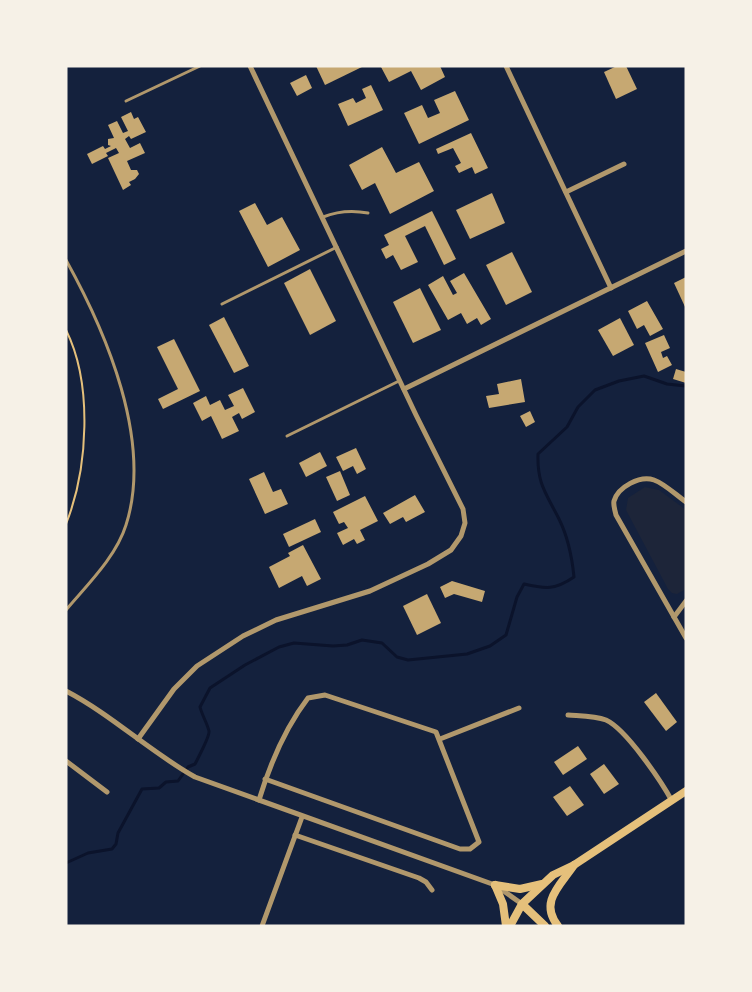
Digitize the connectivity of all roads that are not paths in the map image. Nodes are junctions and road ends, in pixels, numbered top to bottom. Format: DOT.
graph roads {
  1 [pos="200,66"];
  2 [pos="250,66"];
  3 [pos="506,66"];
  4 [pos="126,101"];
  5 [pos="624,164"];
  6 [pos="566,192"];
  7 [pos="368,213"];
  8 [pos="322,217"];
  9 [pos="337,248"];
  10 [pos="686,251"];
  11 [pos="66,260"];
  12 [pos="611,288"];
  13 [pos="222,304"];
  14 [pos="399,381"];
  15 [pos="404,389"];
  16 [pos="287,436"];
  17 [pos="686,502"];
  18 [pos="686,601"];
  19 [pos="66,610"];
  20 [pos="674,617"];
  21 [pos="686,638"];
  22 [pos="66,691"];
  23 [pos="519,708"];
  24 [pos="568,715"];
  25 [pos="138,739"];
  26 [pos="440,739"];
  27 [pos="66,761"];
  28 [pos="265,778"];
  29 [pos="686,791"];
  30 [pos="107,792"];
  31 [pos="259,800"];
  32 [pos="672,801"];
  33 [pos="302,817"];
  34 [pos="295,835"];
  35 [pos="574,865"];
  36 [pos="544,883"];
  37 [pos="495,885"];
  38 [pos="432,890"];
  39 [pos="522,904"];
  40 [pos="262,926"];
  41 [pos="508,926"];
  42 [pos="545,926"];
  43 [pos="558,926"];
  1 -- 4 [label="lane"];
  2 -- 8 [label="street"];
  3 -- 6 [label="street"];
  5 -- 6 [label="street"];
  6 -- 12 [label="street"];
  7 -- 8 [label="lane"];
  8 -- 9 [label="street"];
  9 -- 13 [label="lane"];
  9 -- 14 [label="street"];
  10 -- 12 [label="street"];
  11 -- 19 [label="lane"];
  12 -- 15 [label="street"];
  14 -- 15 [label="street"];
  14 -- 16 [label="lane"];
  15 -- 25 [label="street"];
  17 -- 20 [label="street"];
  18 -- 20 [label="street"];
  20 -- 21 [label="street"];
  22 -- 25 [label="street"];
  23 -- 26 [label="street"];
  24 -- 32 [label="street"];
  25 -- 31 [label="street"];
  26 -- 28 [label="street"];
  26 -- 28 [label="street"];
  27 -- 30 [label="street"];
  28 -- 31 [label="street"];
  29 -- 32 [label="main road"];
  31 -- 33 [label="street"];
  32 -- 35 [label="main road"];
  33 -- 34 [label="street"];
  33 -- 37 [label="street"];
  34 -- 38 [label="street"];
  34 -- 40 [label="street"];
  35 -- 36 [label="main road"];
  35 -- 43 [label="main road"];
  36 -- 37 [label="main road"];
  36 -- 39 [label="main road"];
  37 -- 39 [label="street"];
  37 -- 41 [label="main road"];
  39 -- 41 [label="main road"];
  39 -- 42 [label="main road"];
}
